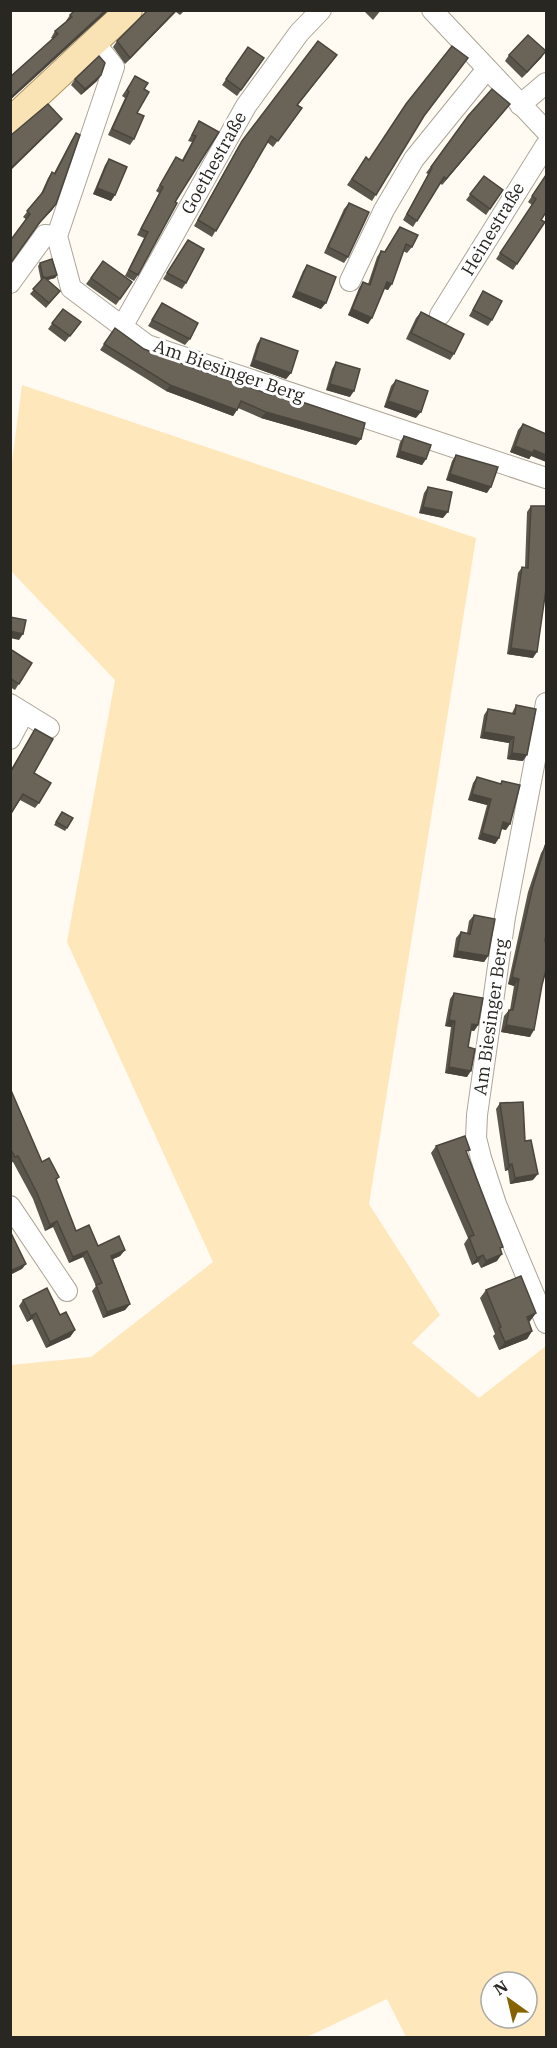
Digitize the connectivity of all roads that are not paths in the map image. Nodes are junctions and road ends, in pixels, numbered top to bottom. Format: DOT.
graph roads {
  1 [pos="129,10"];
  2 [pos="321,10"];
  3 [pos="432,10"];
  4 [pos="95,43"];
  5 [pos="487,69"];
  6 [pos="546,83"];
  7 [pos="520,105"];
  8 [pos="10,122"];
  9 [pos="546,131"];
  10 [pos="546,145"];
  11 [pos="57,236"];
  12 [pos="350,281"];
  13 [pos="10,283"];
  14 [pos="440,315"];
  15 [pos="122,327"];
  16 [pos="546,478"];
  17 [pos="546,703"];
  18 [pos="17,708"];
  19 [pos="49,728"];
  20 [pos="10,739"];
  21 [pos="10,1206"];
  22 [pos="67,1291"];
  23 [pos="546,1323"];
  1 -- 4 [label="main road"];
  2 -- 15 [label="street, Goethestraße"];
  3 -- 5 [label="street"];
  4 -- 8 [label="main road"];
  4 -- 11 [label="street"];
  5 -- 7 [label="street"];
  5 -- 12 [label="street"];
  6 -- 7 [label="street"];
  7 -- 9 [label="street"];
  10 -- 14 [label="street, Heinestraße"];
  11 -- 13 [label="street"];
  11 -- 15 [label="street, Am Biesinger Berg"];
  15 -- 16 [label="street, Am Biesinger Berg"];
  17 -- 23 [label="street, Am Biesinger Berg"];
  18 -- 19 [label="street"];
  18 -- 20 [label="street"];
  21 -- 22 [label="street"];
}
